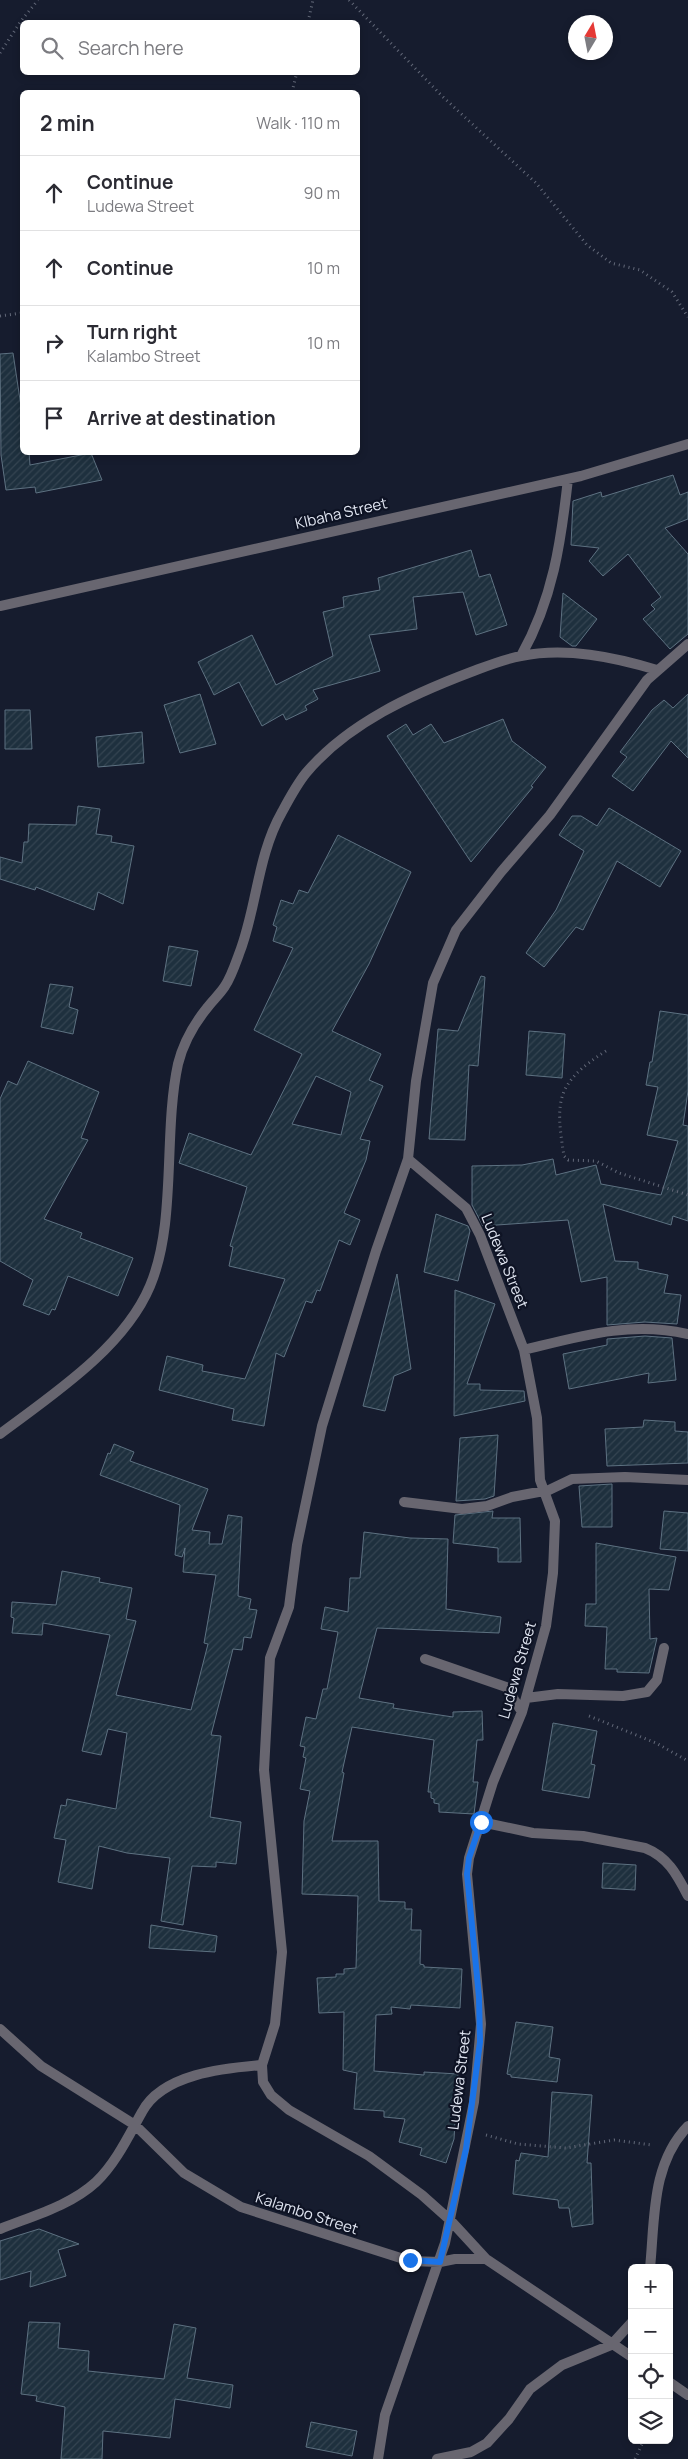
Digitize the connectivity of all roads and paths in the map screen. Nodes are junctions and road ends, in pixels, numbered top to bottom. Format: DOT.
graph roads {
  1 [pos="38,0"];
  2 [pos="313,0"];
  3 [pos="349,0"];
  4 [pos="21,20"];
  5 [pos="308,20"];
  6 [pos="20,21"];
  7 [pos="0,52"];
  8 [pos="296,75"];
  9 [pos="292,90"];
  10 [pos="20,313"];
  11 [pos="0,316"];
  12 [pos="688,317"];
  13 [pos="688,444"];
  14 [pos="568,479"];
  15 [pos="0,606"];
  16 [pos="688,644"];
  17 [pos="521,656"];
  18 [pos="657,670"];
  19 [pos="606,1051"];
  20 [pos="408,1159"];
  21 [pos="688,1195"];
  22 [pos="688,1334"];
  23 [pos="524,1350"];
  24 [pos="0,1434"];
  25 [pos="688,1480"];
  26 [pos="543,1490"];
  27 [pos="404,1502"];
  28 [pos="664,1648"];
  29 [pos="425,1659"];
  30 [pos="526,1698"];
  31 [pos="522,1712"];
  32 [pos="584,1714"];
  33 [pos="688,1761"];
  34 [pos="481,1822"];
  35 [pos="688,1896"];
  36 [pos="0,2029"];
  37 [pos="262,2066"];
  38 [pos="472,2113"];
  39 [pos="136,2125"];
  40 [pos="688,2126"];
  41 [pos="672,2145"];
  42 [pos="450,2220"];
  43 [pos="0,2229"];
  44 [pos="486,2260"];
  45 [pos="440,2262"];
  46 [pos="650,2264"];
  47 [pos="628,2326"];
  48 [pos="610,2344"];
  49 [pos="628,2355"];
  50 [pos="673,2385"];
  51 [pos="688,2395"];
  52 [pos="642,2444"];
  53 [pos="378,2459"];
  54 [pos="437,2459"];
  55 [pos="635,2459"];
  1 -- 4 [label="path"];
  2 -- 5 [label="path"];
  3 -- 12 [label="path"];
  6 -- 7 [label="path"];
  8 -- 9 [label="path"];
  10 -- 11 [label="path"];
  13 -- 14 [label="street, KIbaha Street"];
  14 -- 15 [label="street, KIbaha Street"];
  14 -- 17 [label="street"];
  16 -- 18 [label="street"];
  17 -- 18 [label="street"];
  17 -- 24 [label="street"];
  18 -- 20 [label="street"];
  19 -- 21 [label="path"];
  20 -- 23 [label="street, Ludewa Street"];
  20 -- 37 [label="street"];
  22 -- 23 [label="street"];
  23 -- 26 [label="street, Ludewa Street"];
  25 -- 26 [label="street"];
  26 -- 27 [label="street"];
  26 -- 30 [label="street, Ludewa Street"];
  28 -- 30 [label="street"];
  29 -- 31 [label="street"];
  30 -- 31 [label="street, Ludewa Street"];
  31 -- 34 [label="street, Ludewa Street"];
  32 -- 33 [label="path"];
  34 -- 35 [label="street"];
  34 -- 38 [label="street, Ludewa Street"];
  36 -- 39 [label="street, Kalambo Street"];
  37 -- 39 [label="street"];
  37 -- 42 [label="street"];
  38 -- 41 [label="path"];
  38 -- 42 [label="street, Ludewa Street"];
  39 -- 43 [label="street"];
  39 -- 45 [label="street, Kalambo Street"];
  40 -- 41 [label="street"];
  41 -- 46 [label="street"];
  42 -- 44 [label="street"];
  42 -- 45 [label="street, Ludewa Street"];
  44 -- 45 [label="street, Kalambo Street"];
  44 -- 48 [label="street"];
  45 -- 53 [label="street, Ludewa Street"];
  47 -- 48 [label="street"];
  48 -- 49 [label="street"];
  48 -- 54 [label="street"];
  50 -- 51 [label="street"];
  52 -- 55 [label="path"];
}
